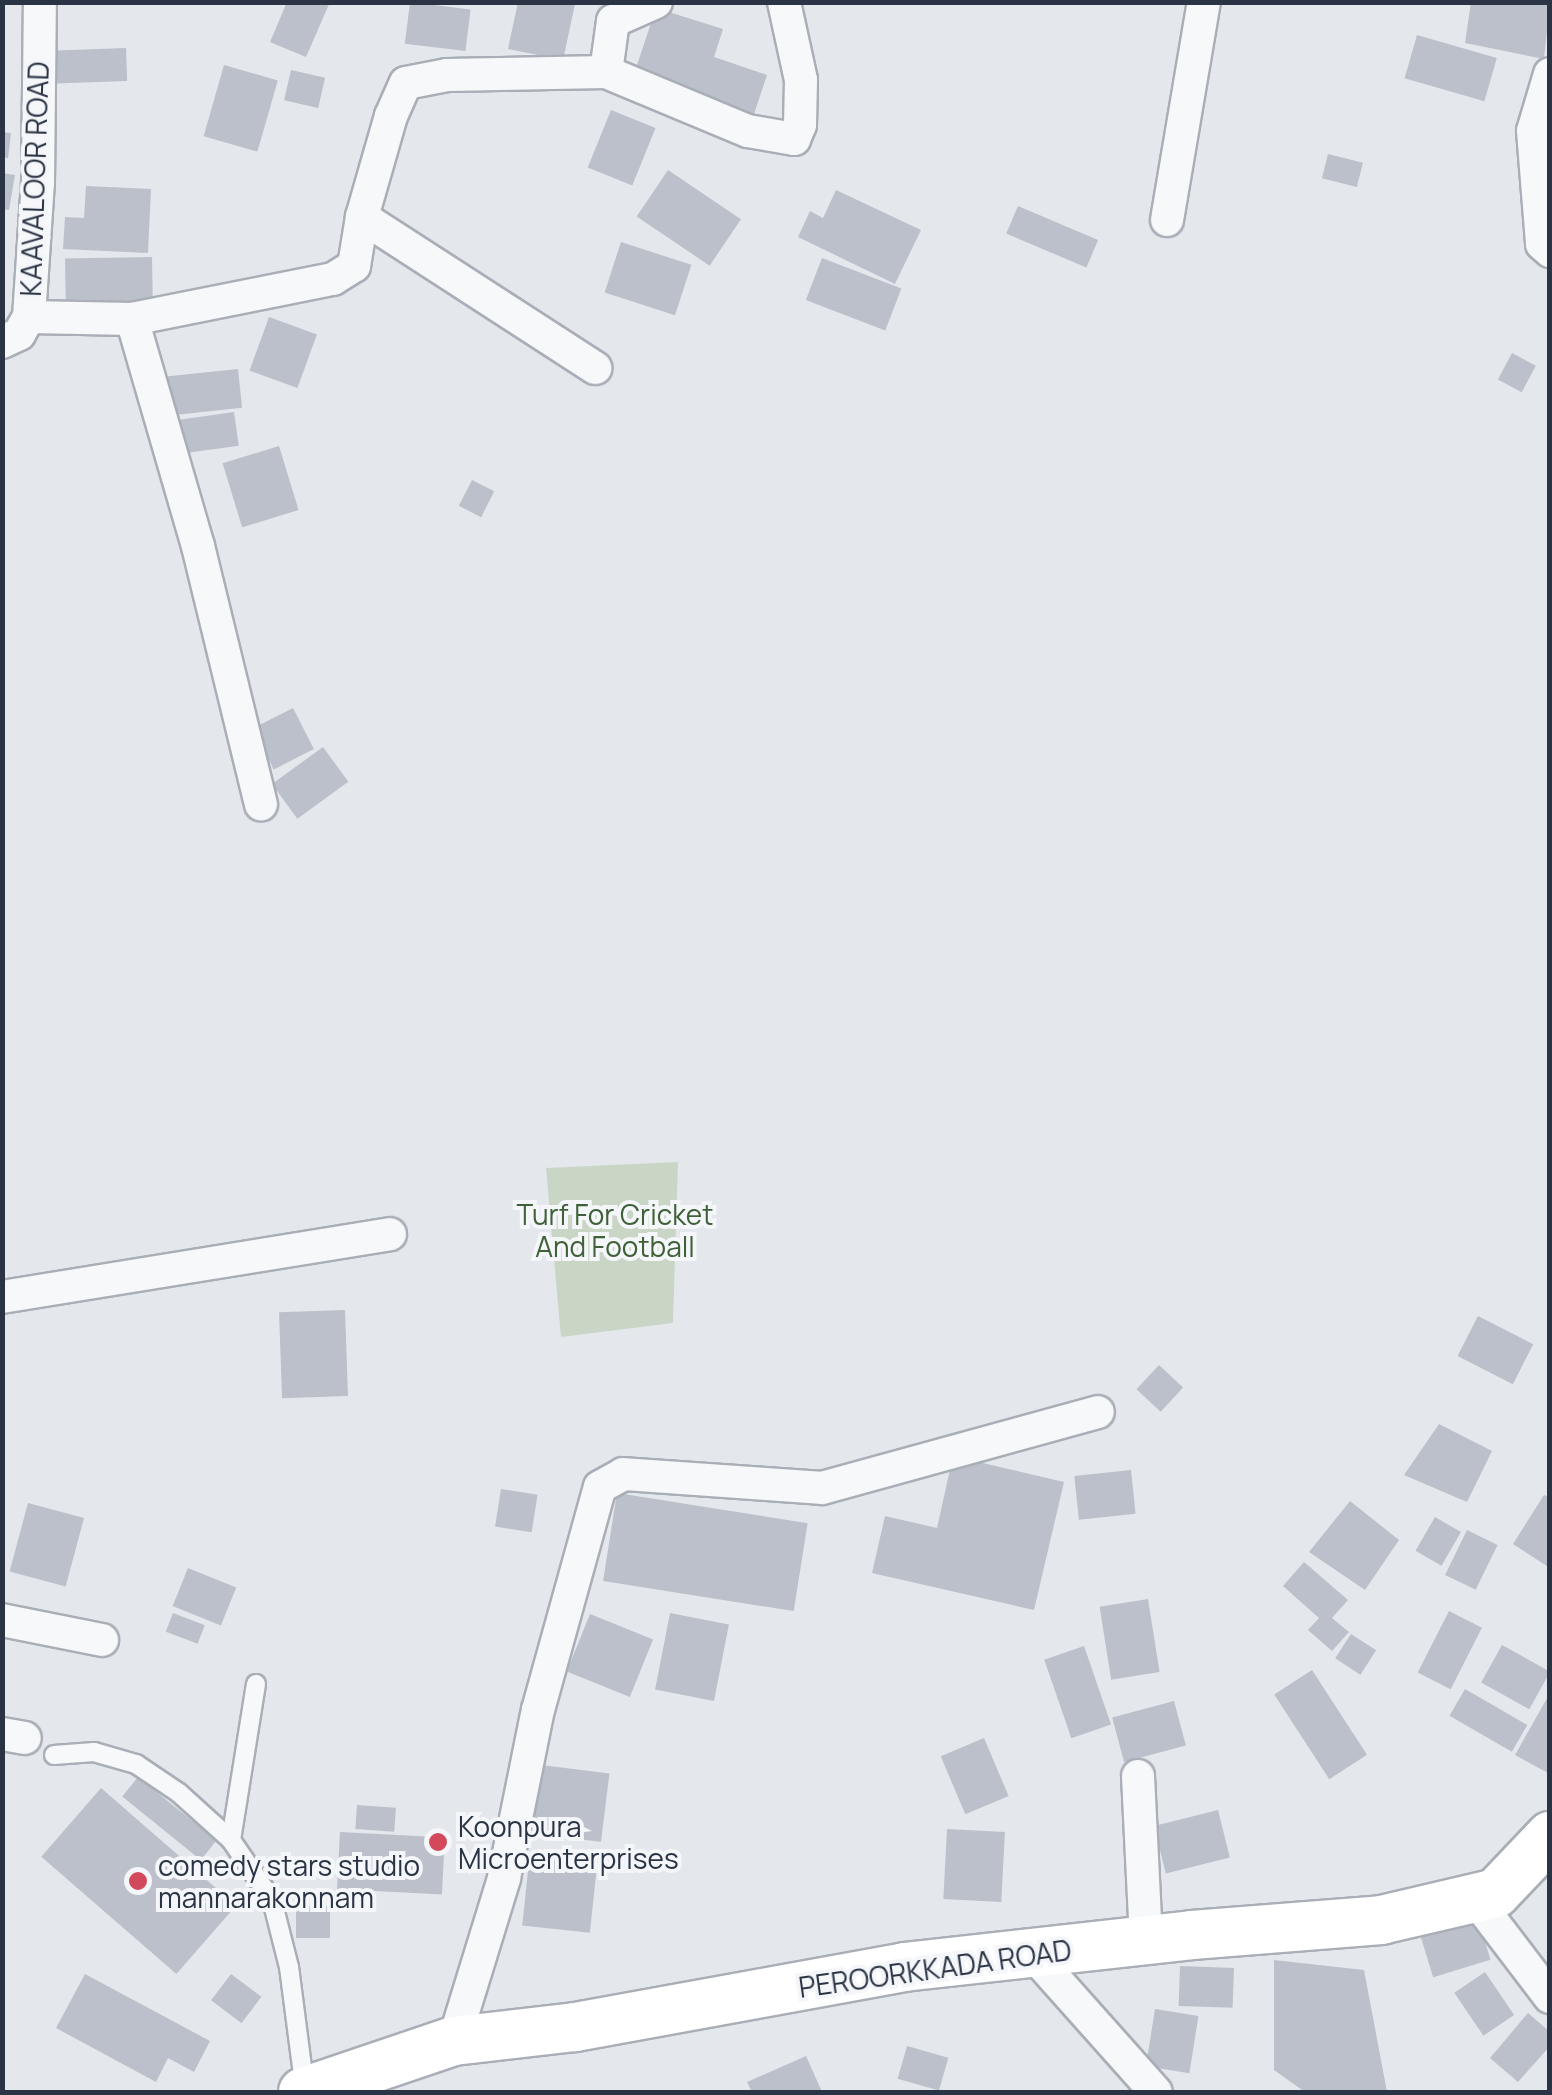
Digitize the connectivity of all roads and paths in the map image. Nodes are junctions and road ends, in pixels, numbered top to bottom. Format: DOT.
graph roads {
  1 [pos="40,2"];
  2 [pos="656,2"];
  3 [pos="784,2"];
  4 [pos="1204,2"];
  5 [pos="606,72"];
  6 [pos="1550,74"];
  7 [pos="362,217"];
  8 [pos="1166,220"];
  9 [pos="1550,251"];
  10 [pos="29,317"];
  11 [pos="132,319"];
  12 [pos="2,342"];
  13 [pos="594,368"];
  14 [pos="261,804"];
  15 [pos="390,1234"];
  16 [pos="2,1297"];
  17 [pos="1098,1412"];
  18 [pos="2,1620"];
  19 [pos="102,1640"];
  20 [pos="256,1684"];
  21 [pos="54,1755"];
  22 [pos="1138,1776"];
  23 [pos="231,1840"];
  24 [pos="1545,1848"];
  25 [pos="1476,1900"];
  26 [pos="1146,1940"];
  27 [pos="1032,1953"];
  28 [pos="1550,1997"];
  29 [pos="454,2041"];
  30 [pos="304,2092"];
  31 [pos="1156,2092"];
  1 -- 10 [label="street, KAAVALOOR ROAD"];
  2 -- 5 [label="street"];
  3 -- 5 [label="street"];
  4 -- 8 [label="street"];
  5 -- 7 [label="street"];
  6 -- 9 [label="street"];
  7 -- 11 [label="street"];
  7 -- 13 [label="street"];
  10 -- 11 [label="street"];
  10 -- 12 [label="street, KAAVALOOR ROAD"];
  11 -- 14 [label="street"];
  15 -- 16 [label="street"];
  17 -- 29 [label="street"];
  18 -- 19 [label="street"];
  20 -- 23 [label="lane"];
  21 -- 23 [label="lane"];
  22 -- 26 [label="street"];
  23 -- 30 [label="lane"];
  24 -- 25 [label="main road, PEROORKKADA ROAD"];
  25 -- 26 [label="main road, PEROORKKADA ROAD"];
  25 -- 28 [label="street"];
  26 -- 27 [label="main road, PEROORKKADA ROAD"];
  27 -- 29 [label="main road, PEROORKKADA ROAD"];
  27 -- 31 [label="street"];
  29 -- 30 [label="main road, PEROORKKADA ROAD"];
}
